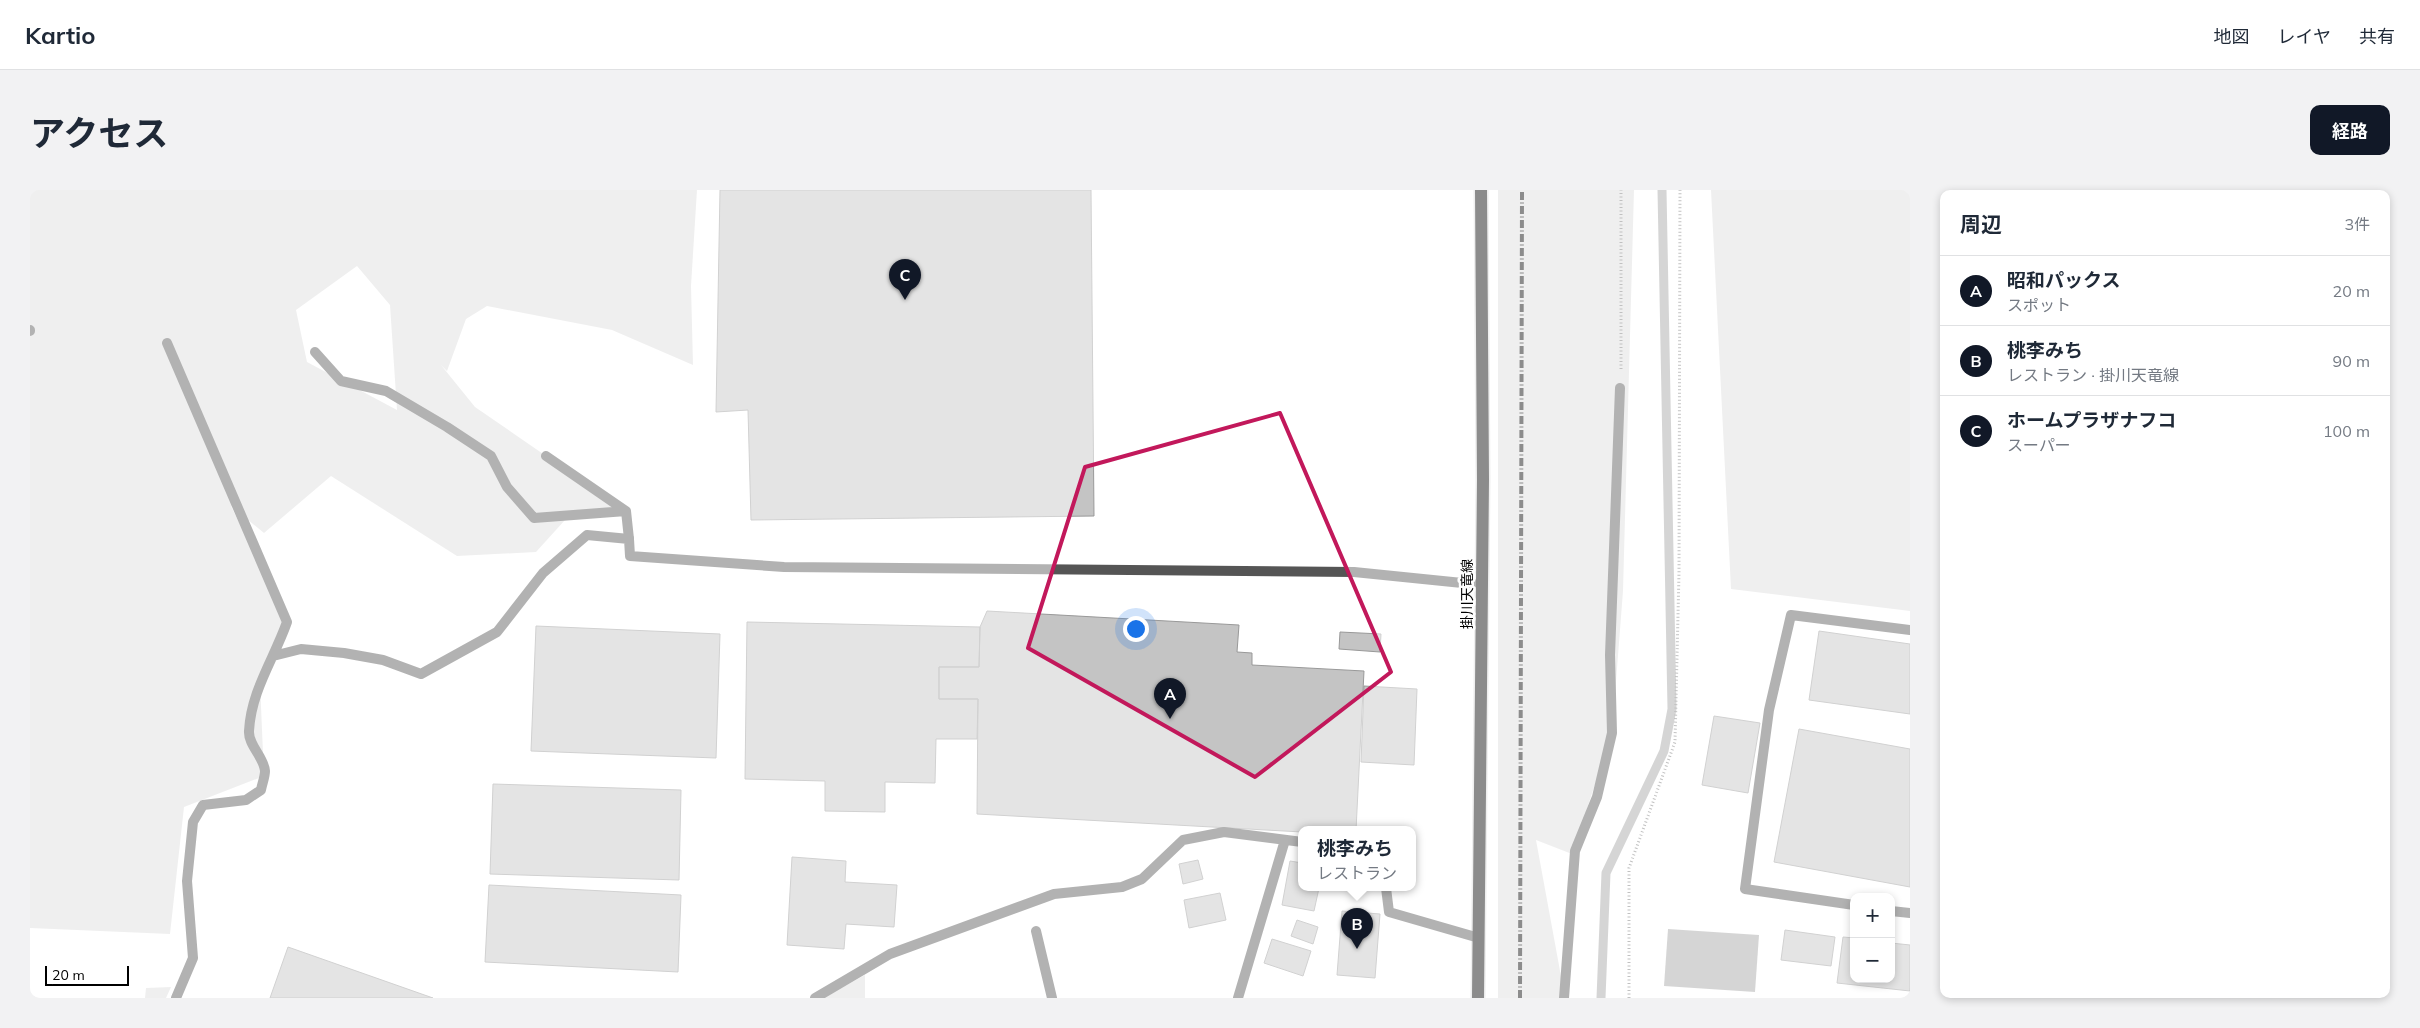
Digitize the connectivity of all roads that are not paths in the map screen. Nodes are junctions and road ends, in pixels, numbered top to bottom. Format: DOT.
graph roads {
  1 [pos="1481,190"];
  2 [pos="167,344"];
  3 [pos="315,352"];
  4 [pos="1620,388"];
  5 [pos="546,456"];
  6 [pos="626,511"];
  7 [pos="629,539"];
  8 [pos="1482,585"];
  9 [pos="1910,630"];
  10 [pos="273,656"];
  11 [pos="1285,840"];
  12 [pos="1298,842"];
  13 [pos="1386,891"];
  14 [pos="1850,904"];
  15 [pos="1895,911"];
  16 [pos="1910,913"];
  17 [pos="1036,931"];
  18 [pos="1479,938"];
  19 [pos="176,998"];
  20 [pos="815,998"];
  21 [pos="1052,998"];
  22 [pos="1238,998"];
  23 [pos="1478,998"];
  24 [pos="1564,998"];
  1 -- 8 [label="main road, 掛川天竜線"];
  2 -- 10 [label="street"];
  3 -- 6 [label="street"];
  4 -- 24 [label="street"];
  5 -- 6 [label="street"];
  6 -- 7 [label="street"];
  7 -- 8 [label="street"];
  7 -- 10 [label="street"];
  8 -- 18 [label="main road, 掛川天竜線"];
  9 -- 14 [label="street"];
  10 -- 19 [label="street"];
  11 -- 12 [label="street"];
  11 -- 20 [label="street"];
  11 -- 22 [label="street"];
  13 -- 18 [label="street"];
  15 -- 16 [label="street"];
  17 -- 21 [label="street"];
  18 -- 23 [label="main road, 掛川天竜線"];
}
